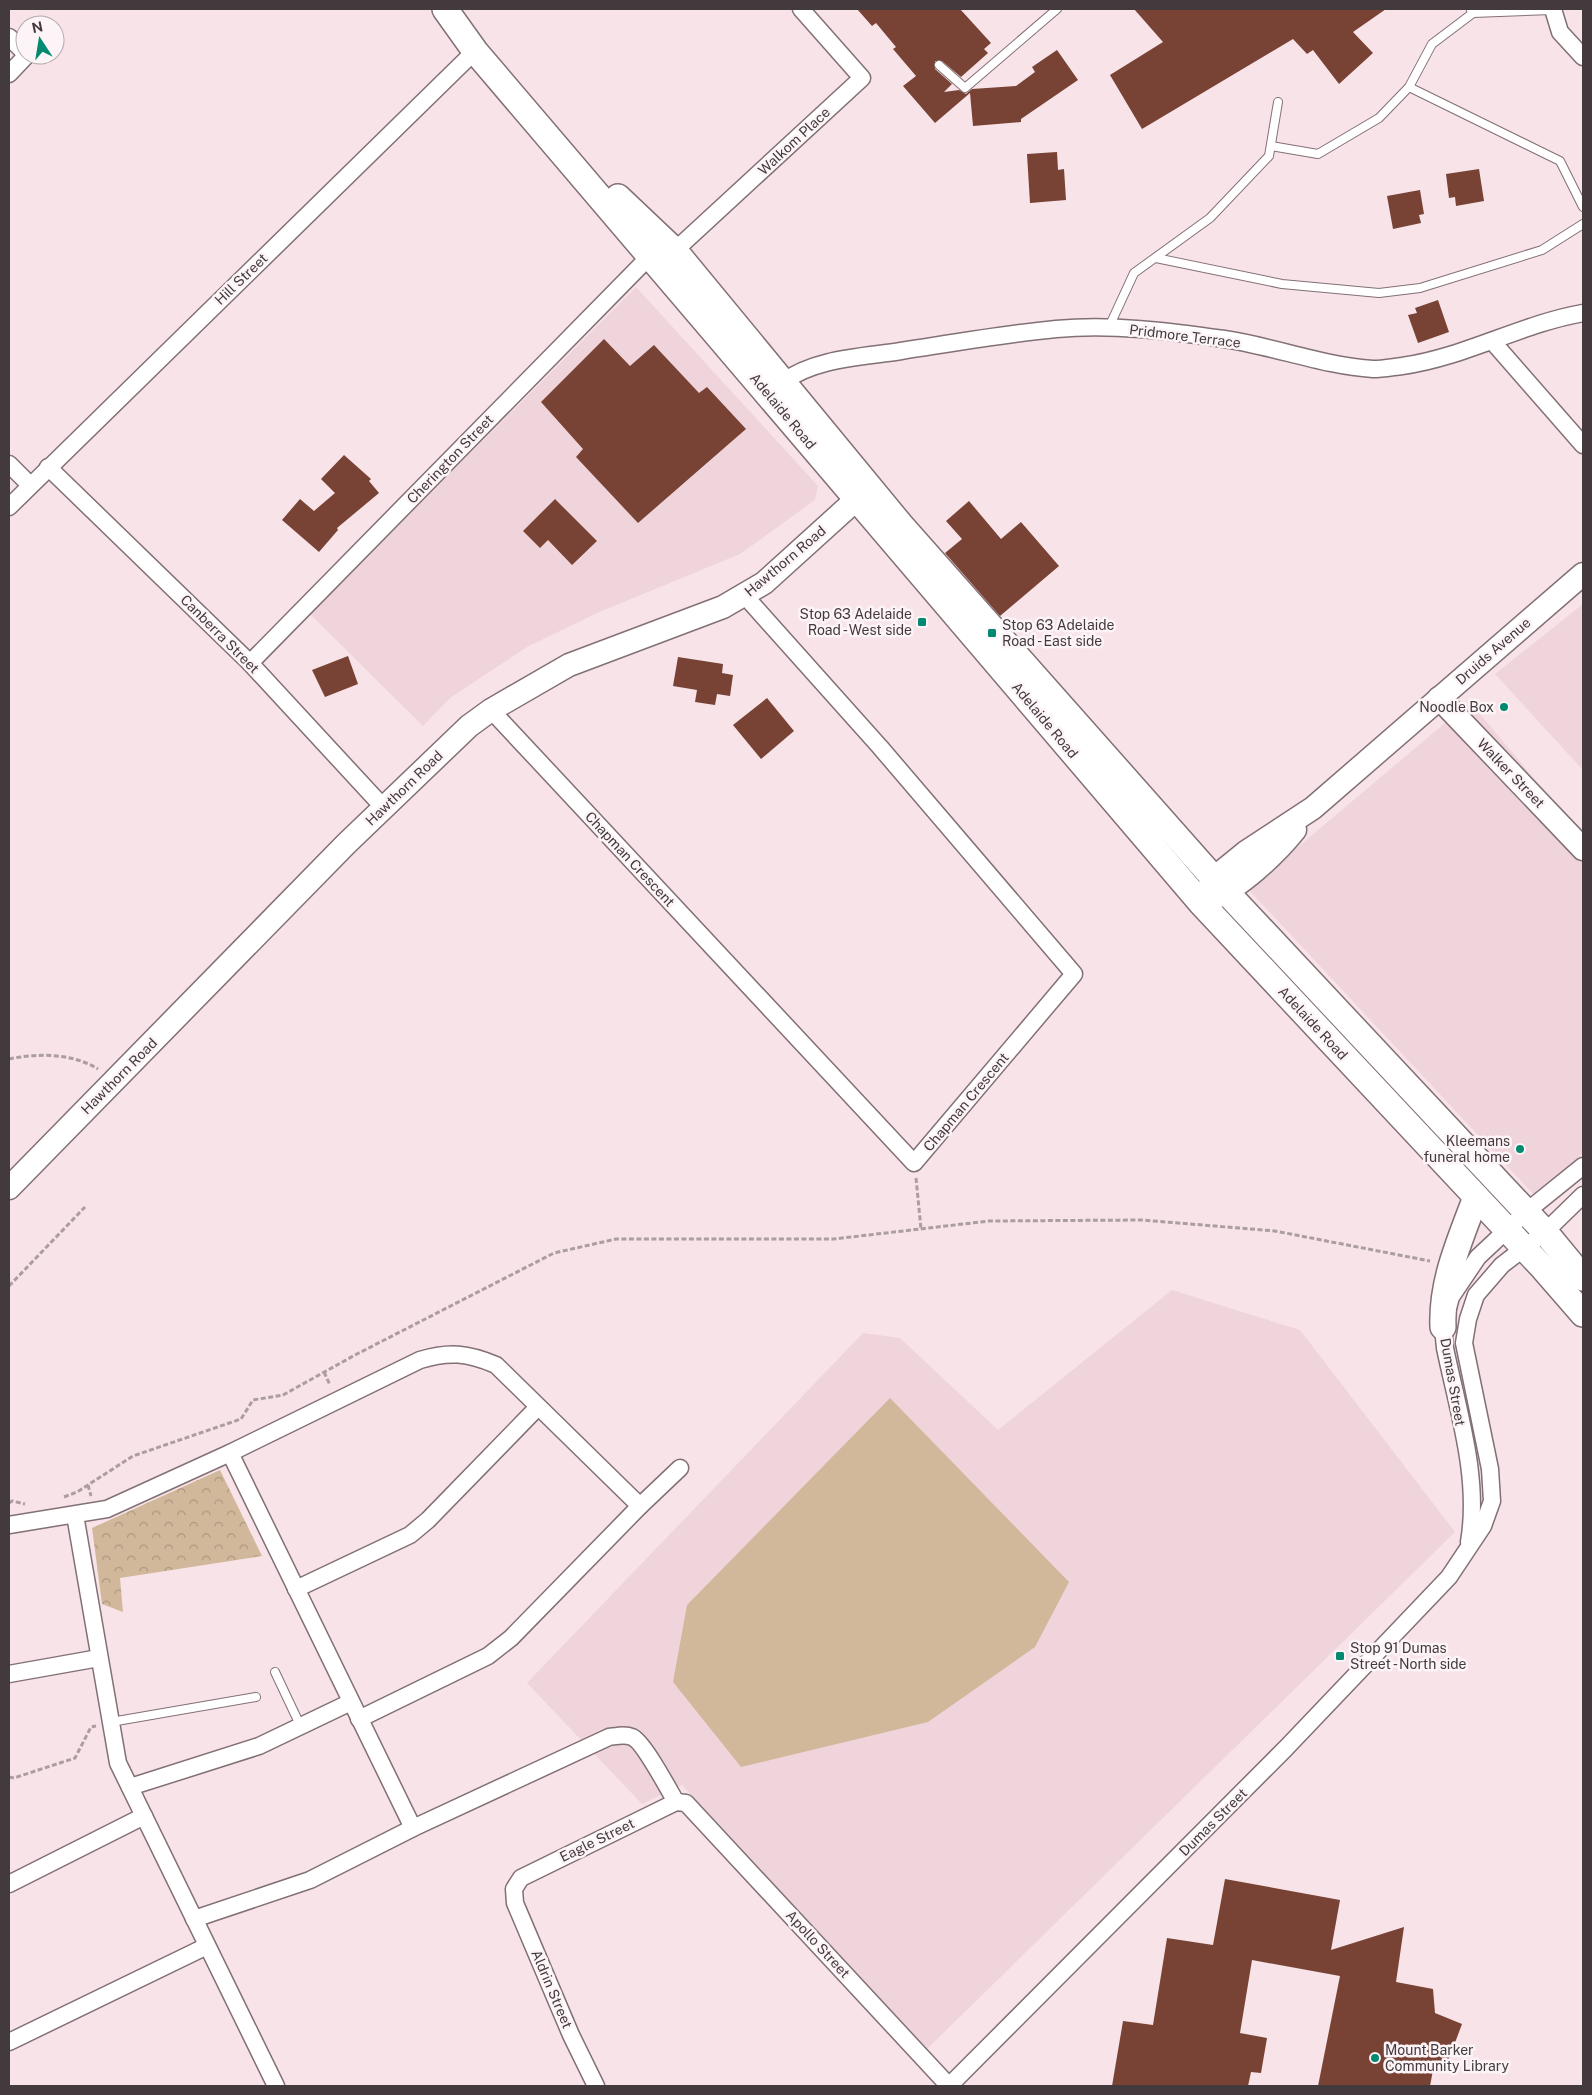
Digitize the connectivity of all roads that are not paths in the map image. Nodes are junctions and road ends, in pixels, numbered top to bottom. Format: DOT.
graph roads {
  1 [pos="444,9"];
  2 [pos="801,9"];
  3 [pos="1056,9"];
  4 [pos="1553,9"];
  5 [pos="1472,11"];
  6 [pos="475,51"];
  7 [pos="1583,57"];
  8 [pos="939,65"];
  9 [pos="1409,87"];
  10 [pos="1278,102"];
  11 [pos="1270,146"];
  12 [pos="1583,207"];
  13 [pos="1583,224"];
  14 [pos="661,258"];
  15 [pos="1156,258"];
  16 [pos="1583,314"];
  17 [pos="1108,329"];
  18 [pos="1492,341"];
  19 [pos="783,382"];
  20 [pos="1583,445"];
  21 [pos="9,464"];
  22 [pos="48,467"];
  23 [pos="30,485"];
  24 [pos="863,493"];
  25 [pos="9,507"];
  26 [pos="1583,574"];
  27 [pos="745,596"];
  28 [pos="250,662"];
  29 [pos="1439,698"];
  30 [pos="491,710"];
  31 [pos="384,808"];
  32 [pos="1583,849"];
  33 [pos="1220,886"];
  34 [pos="1201,903"];
  35 [pos="1583,1166"];
  36 [pos="9,1188"];
  37 [pos="1583,1194"];
  38 [pos="1476,1197"];
  39 [pos="1526,1212"];
  40 [pos="1507,1230"];
  41 [pos="1545,1232"];
  42 [pos="1524,1248"];
  43 [pos="1583,1278"];
  44 [pos="1583,1314"];
  45 [pos="1443,1327"];
  46 [pos="538,1407"];
  47 [pos="230,1453"];
  48 [pos="680,1468"];
  49 [pos="640,1506"];
  50 [pos="75,1516"];
  51 [pos="9,1525"];
  52 [pos="1468,1550"];
  53 [pos="296,1589"];
  54 [pos="99,1658"];
  55 [pos="275,1672"];
  56 [pos="9,1674"];
  57 [pos="256,1697"];
  58 [pos="351,1702"];
  59 [pos="359,1719"];
  60 [pos="111,1722"];
  61 [pos="300,1727"];
  62 [pos="130,1787"];
  63 [pos="681,1802"];
  64 [pos="144,1816"];
  65 [pos="413,1828"];
  66 [pos="9,1884"];
  67 [pos="514,1890"];
  68 [pos="194,1919"];
  69 [pos="207,1946"];
  70 [pos="9,2042"];
  71 [pos="276,2086"];
  72 [pos="596,2086"];
  73 [pos="950,2086"];
  1 -- 6 [label="main road, Adelaide Road"];
  2 -- 14 [label="street, Walkom Place"];
  3 -- 8 [label="lane"];
  4 -- 5 [label="lane"];
  4 -- 7 [label="street"];
  5 -- 9 [label="lane"];
  6 -- 14 [label="main road, Adelaide Road"];
  6 -- 22 [label="street, Hill Street"];
  9 -- 11 [label="lane"];
  9 -- 12 [label="lane"];
  10 -- 11 [label="lane"];
  11 -- 15 [label="lane"];
  13 -- 15 [label="lane"];
  14 -- 19 [label="main road, Adelaide Road"];
  14 -- 24 [label="main road, Adelaide Road"];
  14 -- 28 [label="street, Cherington Street"];
  15 -- 17 [label="lane"];
  16 -- 18 [label="street, Pridmore Terrace"];
  17 -- 18 [label="street, Pridmore Terrace"];
  17 -- 19 [label="street, Pridmore Terrace"];
  18 -- 20 [label="street"];
  19 -- 24 [label="main road, Adelaide Road"];
  21 -- 23 [label="street"];
  22 -- 23 [label="street, Hill Street"];
  22 -- 28 [label="street, Canberra Street"];
  23 -- 25 [label="street, Hill Street"];
  24 -- 27 [label="street, Hawthorn Road"];
  24 -- 33 [label="main road, Adelaide Road"];
  24 -- 34 [label="main road, Adelaide Road"];
  26 -- 29 [label="street, Druids Avenue"];
  27 -- 30 [label="street, Hawthorn Road"];
  27 -- 30 [label="street, Chapman Crescent"];
  28 -- 31 [label="street, Canberra Street"];
  29 -- 32 [label="street, Walker Street"];
  29 -- 33 [label="street, Druids Avenue"];
  30 -- 31 [label="street, Hawthorn Road"];
  31 -- 36 [label="street, Hawthorn Road"];
  33 -- 34 [label="street, Druids Avenue"];
  33 -- 39 [label="main road, Adelaide Road"];
  34 -- 38 [label="main road, Adelaide Road"];
  35 -- 39 [label="street, Dumas Street"];
  37 -- 41 [label="street, Dumas Street"];
  38 -- 40 [label="main road, Adelaide Road"];
  38 -- 45 [label="main road"];
  39 -- 40 [label="street, Dumas Street"];
  39 -- 41 [label="main road, Adelaide Road"];
  40 -- 42 [label="main road, Adelaide Road"];
  40 -- 45 [label="street, Dumas Street"];
  41 -- 42 [label="street, Dumas Street"];
  41 -- 43 [label="main road, Adelaide Road"];
  42 -- 44 [label="main road, Adelaide Road"];
  42 -- 52 [label="street, Dumas Street"];
  45 -- 52 [label="street, Dumas Street"];
  46 -- 47 [label="street"];
  46 -- 49 [label="street"];
  46 -- 53 [label="street"];
  47 -- 50 [label="street"];
  47 -- 53 [label="street"];
  48 -- 49 [label="street"];
  49 -- 59 [label="street"];
  50 -- 51 [label="street"];
  50 -- 54 [label="street"];
  52 -- 73 [label="street, Dumas Street"];
  53 -- 58 [label="street"];
  54 -- 56 [label="street"];
  54 -- 60 [label="street"];
  55 -- 61 [label="lane"];
  57 -- 60 [label="lane"];
  58 -- 59 [label="street"];
  58 -- 61 [label="street"];
  59 -- 65 [label="street"];
  60 -- 62 [label="street"];
  61 -- 62 [label="street"];
  62 -- 64 [label="street"];
  63 -- 65 [label="street, Apollo Street"];
  63 -- 67 [label="street, Eagle Street"];
  63 -- 73 [label="street, Apollo Street"];
  64 -- 66 [label="street"];
  64 -- 68 [label="street"];
  65 -- 68 [label="street"];
  67 -- 72 [label="street, Aldrin Street"];
  68 -- 69 [label="street"];
  69 -- 70 [label="street"];
  69 -- 71 [label="street"];
}
